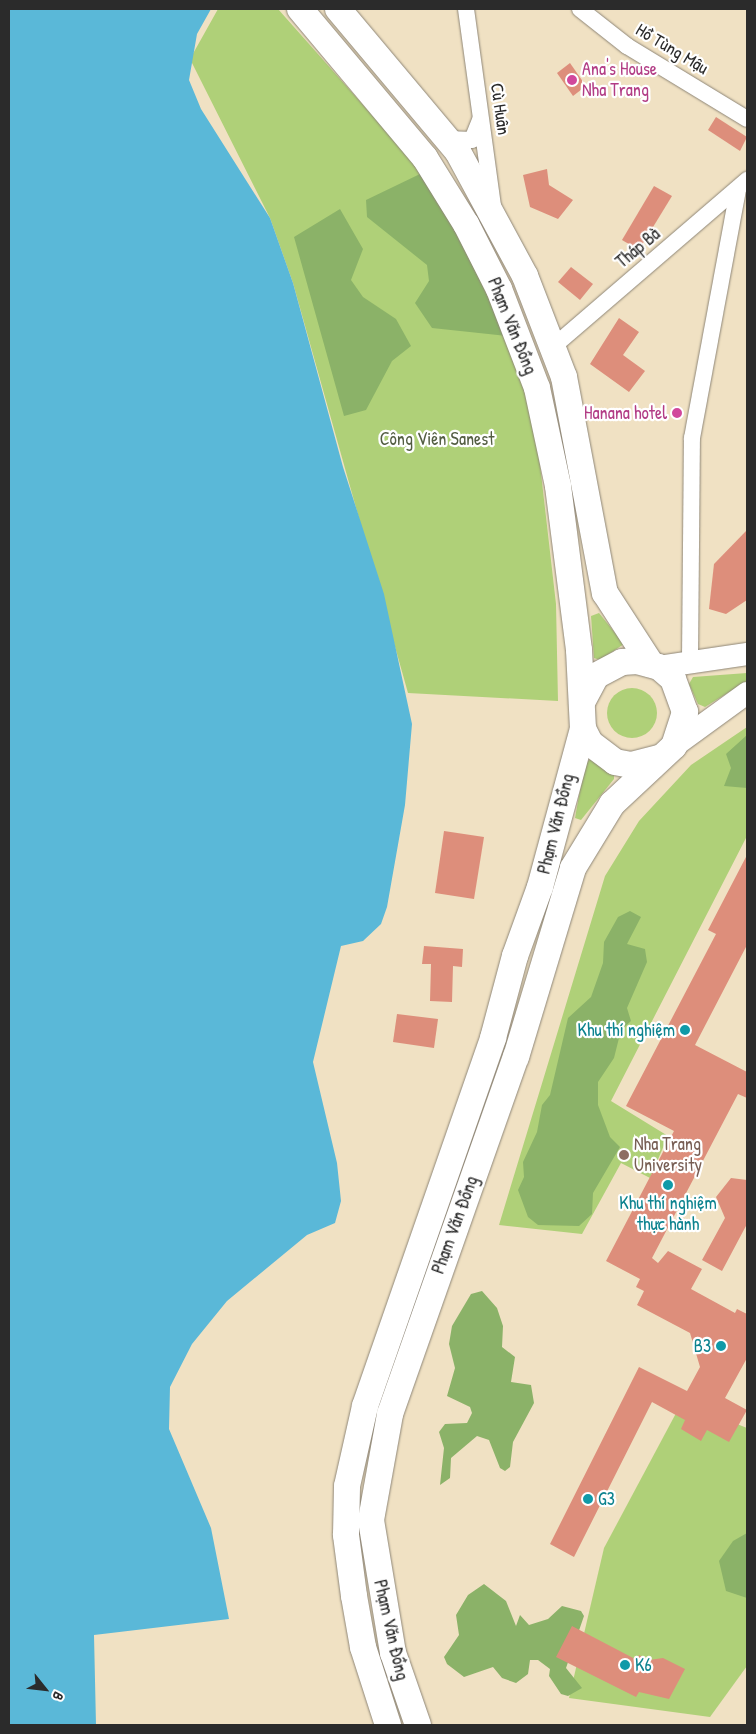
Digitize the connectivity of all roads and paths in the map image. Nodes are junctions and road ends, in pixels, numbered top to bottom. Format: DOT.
graph roads {
  1 [pos="300,9"];
  2 [pos="338,9"];
  3 [pos="466,9"];
  4 [pos="580,9"];
  5 [pos="480,116"];
  6 [pos="747,119"];
  7 [pos="447,139"];
  8 [pos="742,184"];
  9 [pos="494,215"];
  10 [pos="554,346"];
  11 [pos="565,551"];
  12 [pos="747,654"];
  13 [pos="690,660"];
  14 [pos="655,665"];
  15 [pos="747,693"];
  16 [pos="582,702"];
  17 [pos="583,729"];
  18 [pos="668,751"];
  19 [pos="515,956"];
  20 [pos="388,1725"];
  21 [pos="418,1725"];
  1 -- 11 [label="main road, Phạm Văn Đồng"];
  2 -- 7 [label="main road, Phạm Văn Đồng"];
  3 -- 5 [label="street, Cù Huân"];
  4 -- 6 [label="street, Hồ Tùng Mậu"];
  5 -- 7 [label="street"];
  5 -- 9 [label="street, Cù Huân"];
  7 -- 9 [label="main road, Phạm Văn Đồng"];
  8 -- 10 [label="street, Tháp Bà"];
  8 -- 13 [label="street"];
  9 -- 10 [label="main road, Phạm Văn Đồng"];
  10 -- 14 [label="main road, Phạm Văn Đồng"];
  11 -- 16 [label="main road, Phạm Văn Đồng"];
  11 -- 19 [label="main road"];
  12 -- 13 [label="main road"];
  13 -- 14 [label="main road"];
  14 -- 16 [label="main road"];
  14 -- 18 [label="main road, Phạm Văn Đồng"];
  15 -- 18 [label="main road"];
  16 -- 17 [label="main road, Phạm Văn Đồng"];
  17 -- 18 [label="main road"];
  17 -- 19 [label="main road, Phạm Văn Đồng"];
  18 -- 21 [label="main road, Phạm Văn Đồng"];
  19 -- 20 [label="main road, Phạm Văn Đồng"];
}
